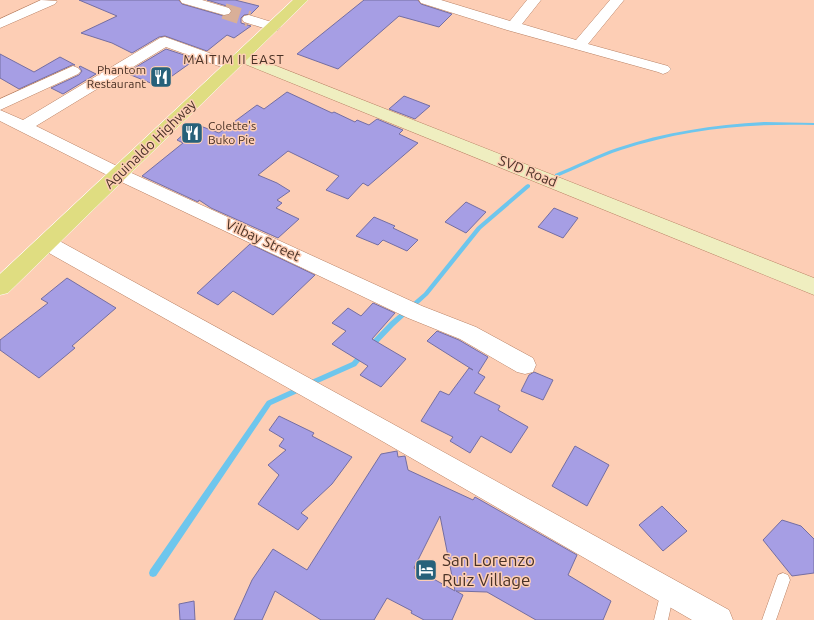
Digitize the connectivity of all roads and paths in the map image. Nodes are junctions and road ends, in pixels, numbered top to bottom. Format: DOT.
graph roads {
  1 [pos="187,0"];
  2 [pos="301,0"];
  3 [pos="426,0"];
  4 [pos="534,0"];
  5 [pos="617,0"];
  6 [pos="50,1"];
  7 [pos="224,11"];
  8 [pos="249,19"];
  9 [pos="0,24"];
  10 [pos="273,26"];
  11 [pos="512,26"];
  12 [pos="579,46"];
  13 [pos="236,61"];
  14 [pos="663,69"];
  15 [pos="73,71"];
  16 [pos="0,105"];
  17 [pos="0,115"];
  18 [pos="23,127"];
  19 [pos="119,174"];
  20 [pos="47,242"];
  21 [pos="0,287"];
  22 [pos="814,287"];
  23 [pos="525,365"];
  24 [pos="783,580"];
  25 [pos="667,590"];
  26 [pos="661,620"];
  27 [pos="719,620"];
  28 [pos="768,620"];
  1 -- 7 [label="street"];
  2 -- 10 [label="main road, Aguinaldo Highway"];
  3 -- 11 [label="street"];
  4 -- 11 [label="street"];
  5 -- 12 [label="street"];
  6 -- 9 [label="street"];
  8 -- 10 [label="street"];
  10 -- 13 [label="main road, Aguinaldo Highway"];
  11 -- 12 [label="street"];
  12 -- 14 [label="street"];
  13 -- 18 [label="street"];
  13 -- 19 [label="main road, Aguinaldo Highway"];
  13 -- 22 [label="main road, SVD Road"];
  15 -- 16 [label="street"];
  17 -- 18 [label="street, Vilbay Street"];
  18 -- 19 [label="street, Vilbay Street"];
  19 -- 20 [label="main road, Aguinaldo Highway"];
  19 -- 23 [label="street, Vilbay Street"];
  20 -- 21 [label="main road, Aguinaldo Highway"];
  20 -- 25 [label="street"];
  24 -- 28 [label="lane"];
  25 -- 26 [label="lane"];
  25 -- 27 [label="street"];
}
